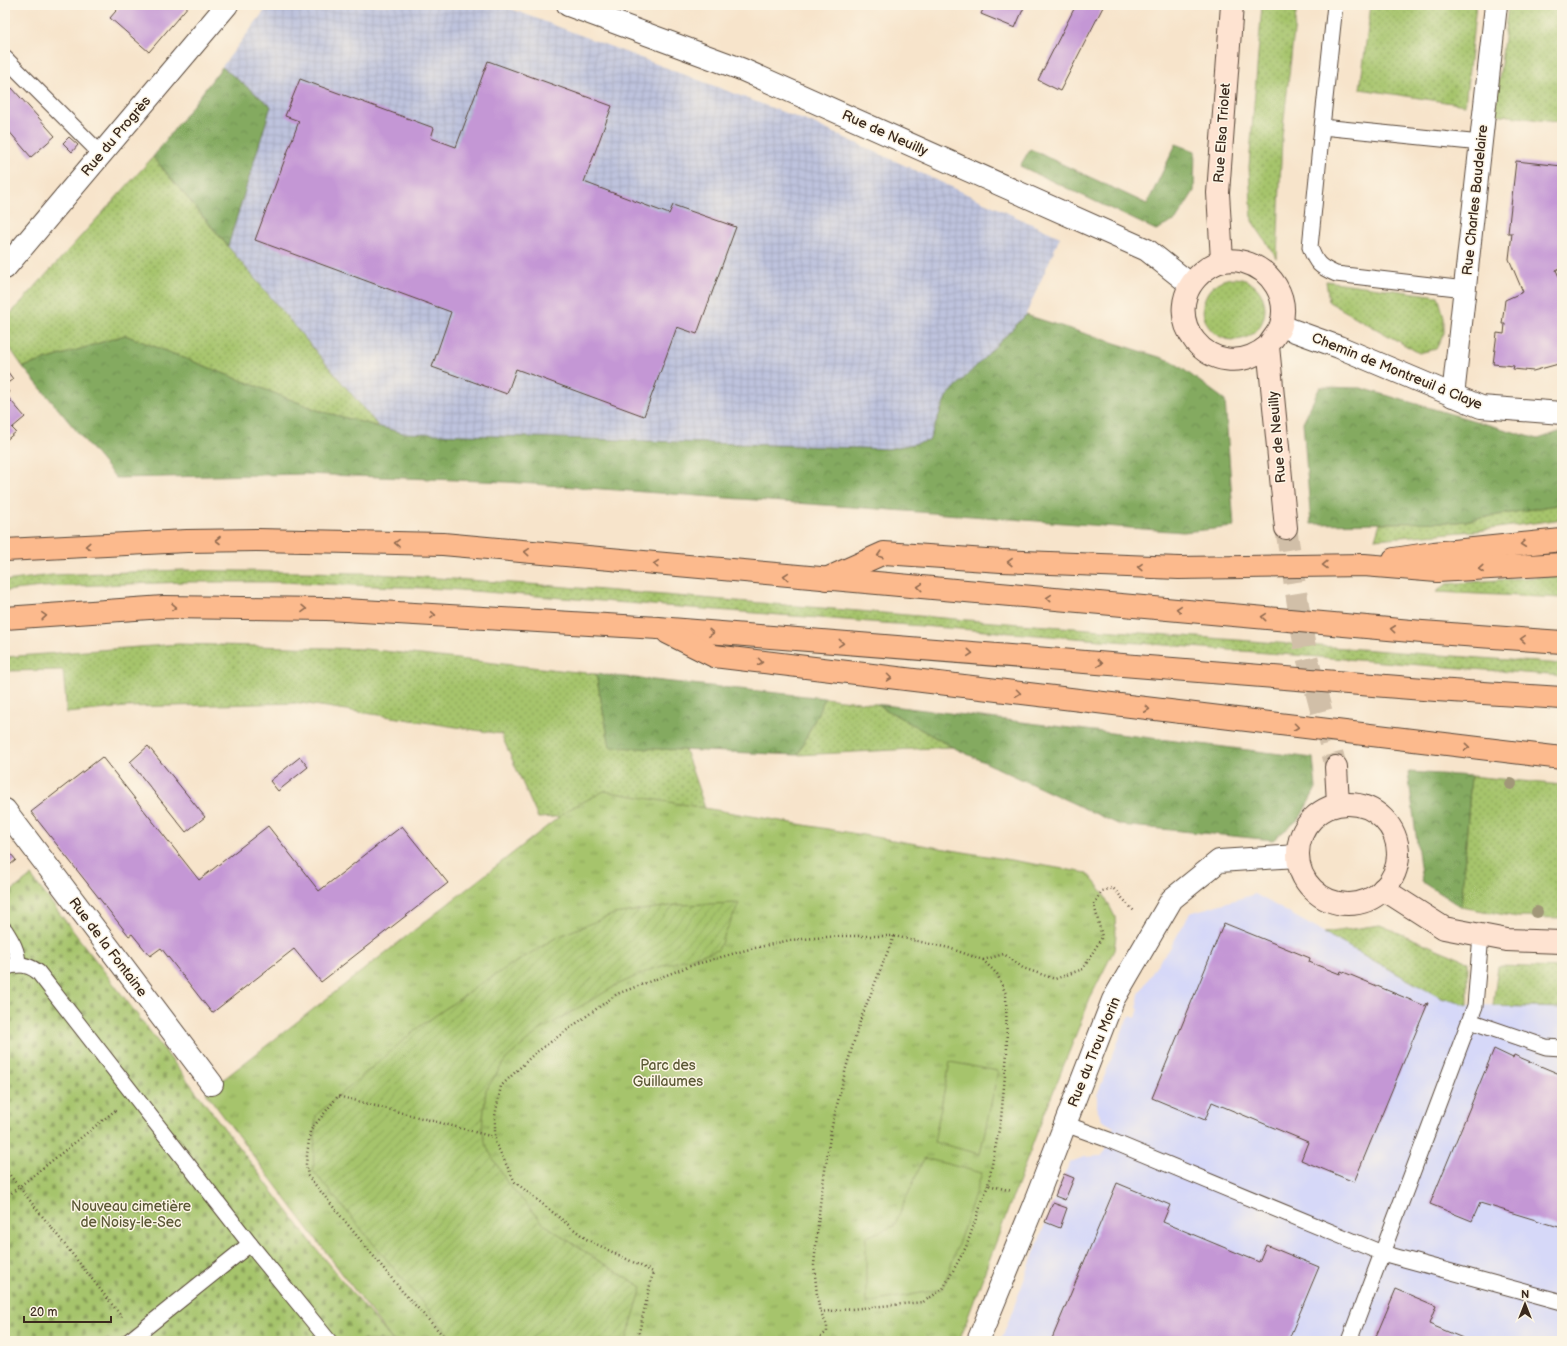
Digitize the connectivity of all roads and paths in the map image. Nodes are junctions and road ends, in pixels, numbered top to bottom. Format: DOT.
graph roads {
  1 [pos="227,5"];
  2 [pos="1232,5"];
  3 [pos="1335,5"];
  4 [pos="1496,5"];
  5 [pos="578,7"];
  6 [pos="5,58"];
  7 [pos="1322,127"];
  8 [pos="1481,143"];
  9 [pos="101,154"];
  10 [pos="1222,260"];
  11 [pos="5,268"];
  12 [pos="1190,284"];
  13 [pos="1465,290"];
  14 [pos="1280,326"];
  15 [pos="1268,346"];
  16 [pos="1453,396"];
  17 [pos="1562,413"];
  18 [pos="1286,528"];
  19 [pos="1562,540"];
  20 [pos="5,550"];
  21 [pos="1562,564"];
  22 [pos="1364,565"];
  23 [pos="824,579"];
  24 [pos="5,618"];
  25 [pos="658,628"];
  26 [pos="1562,642"];
  27 [pos="1562,698"];
  28 [pos="1562,758"];
  29 [pos="1336,767"];
  30 [pos="1338,804"];
  31 [pos="5,810"];
  32 [pos="1298,856"];
  33 [pos="1113,888"];
  34 [pos="1383,890"];
  35 [pos="5,930"];
  36 [pos="1481,935"];
  37 [pos="894,936"];
  38 [pos="1562,942"];
  39 [pos="983,960"];
  40 [pos="11,966"];
  41 [pos="1470,1021"];
  42 [pos="1562,1048"];
  43 [pos="212,1084"];
  44 [pos="134,1095"];
  45 [pos="1065,1124"];
  46 [pos="494,1137"];
  47 [pos="5,1169"];
  48 [pos="988,1185"];
  49 [pos="20,1187"];
  50 [pos="1037,1197"];
  51 [pos="5,1198"];
  52 [pos="250,1244"];
  53 [pos="1382,1252"];
  54 [pos="1562,1302"];
  55 [pos="820,1312"];
  56 [pos="133,1338"];
  57 [pos="329,1341"];
  58 [pos="448,1341"];
  59 [pos="637,1341"];
  60 [pos="814,1341"];
  61 [pos="978,1341"];
  62 [pos="1349,1341"];
  1 -- 9 [label="street, Rue du Progrès"];
  2 -- 10 [label="street, Rue Elsa Triolet"];
  3 -- 7 [label="lane"];
  4 -- 8 [label="street, Rue Charles Baudelaire"];
  5 -- 12 [label="street, Rue de Neuilly"];
  6 -- 9 [label="lane"];
  7 -- 8 [label="lane"];
  7 -- 13 [label="lane"];
  8 -- 13 [label="street, Rue Charles Baudelaire"];
  9 -- 11 [label="street, Rue du Progrès"];
  10 -- 12 [label="street"];
  10 -- 14 [label="street"];
  12 -- 15 [label="street"];
  13 -- 16 [label="street, Rue Charles Baudelaire"];
  14 -- 15 [label="street"];
  14 -- 16 [label="street, Chemin de Montreuil à Claye"];
  15 -- 18 [label="street, Rue de Neuilly"];
  16 -- 17 [label="street, Chemin de Montreuil à Claye"];
  19 -- 22 [label="highway, one-way"];
  23 -- 20 [label="highway, one-way"];
  21 -- 22 [label="highway, one-way"];
  22 -- 23 [label="highway, one-way"];
  26 -- 23 [label="highway, one-way"];
  24 -- 25 [label="highway, one-way"];
  25 -- 27 [label="highway, one-way"];
  25 -- 28 [label="highway, one-way"];
  29 -- 30 [label="street"];
  30 -- 32 [label="street"];
  30 -- 34 [label="street"];
  31 -- 43 [label="street, Rue de la Fontaine"];
  32 -- 34 [label="street"];
  32 -- 45 [label="street, Rue du Trou Morin"];
  33 -- 39 [label="path"];
  34 -- 36 [label="street"];
  35 -- 40 [label="lane"];
  36 -- 38 [label="street"];
  36 -- 41 [label="lane"];
  37 -- 39 [label="path"];
  37 -- 46 [label="path"];
  37 -- 55 [label="path"];
  39 -- 48 [label="path"];
  40 -- 44 [label="lane"];
  41 -- 42 [label="lane"];
  41 -- 53 [label="lane"];
  44 -- 49 [label="path"];
  44 -- 52 [label="lane"];
  45 -- 50 [label="street, Rue du Trou Morin"];
  45 -- 53 [label="lane"];
  46 -- 58 [label="path"];
  46 -- 59 [label="path"];
  47 -- 49 [label="path"];
  48 -- 50 [label="path"];
  48 -- 55 [label="path"];
  49 -- 51 [label="path"];
  49 -- 56 [label="path"];
  50 -- 61 [label="street, Rue du Trou Morin"];
  52 -- 56 [label="lane"];
  52 -- 57 [label="lane"];
  53 -- 54 [label="lane"];
  53 -- 62 [label="lane"];
  55 -- 60 [label="path"];
}
